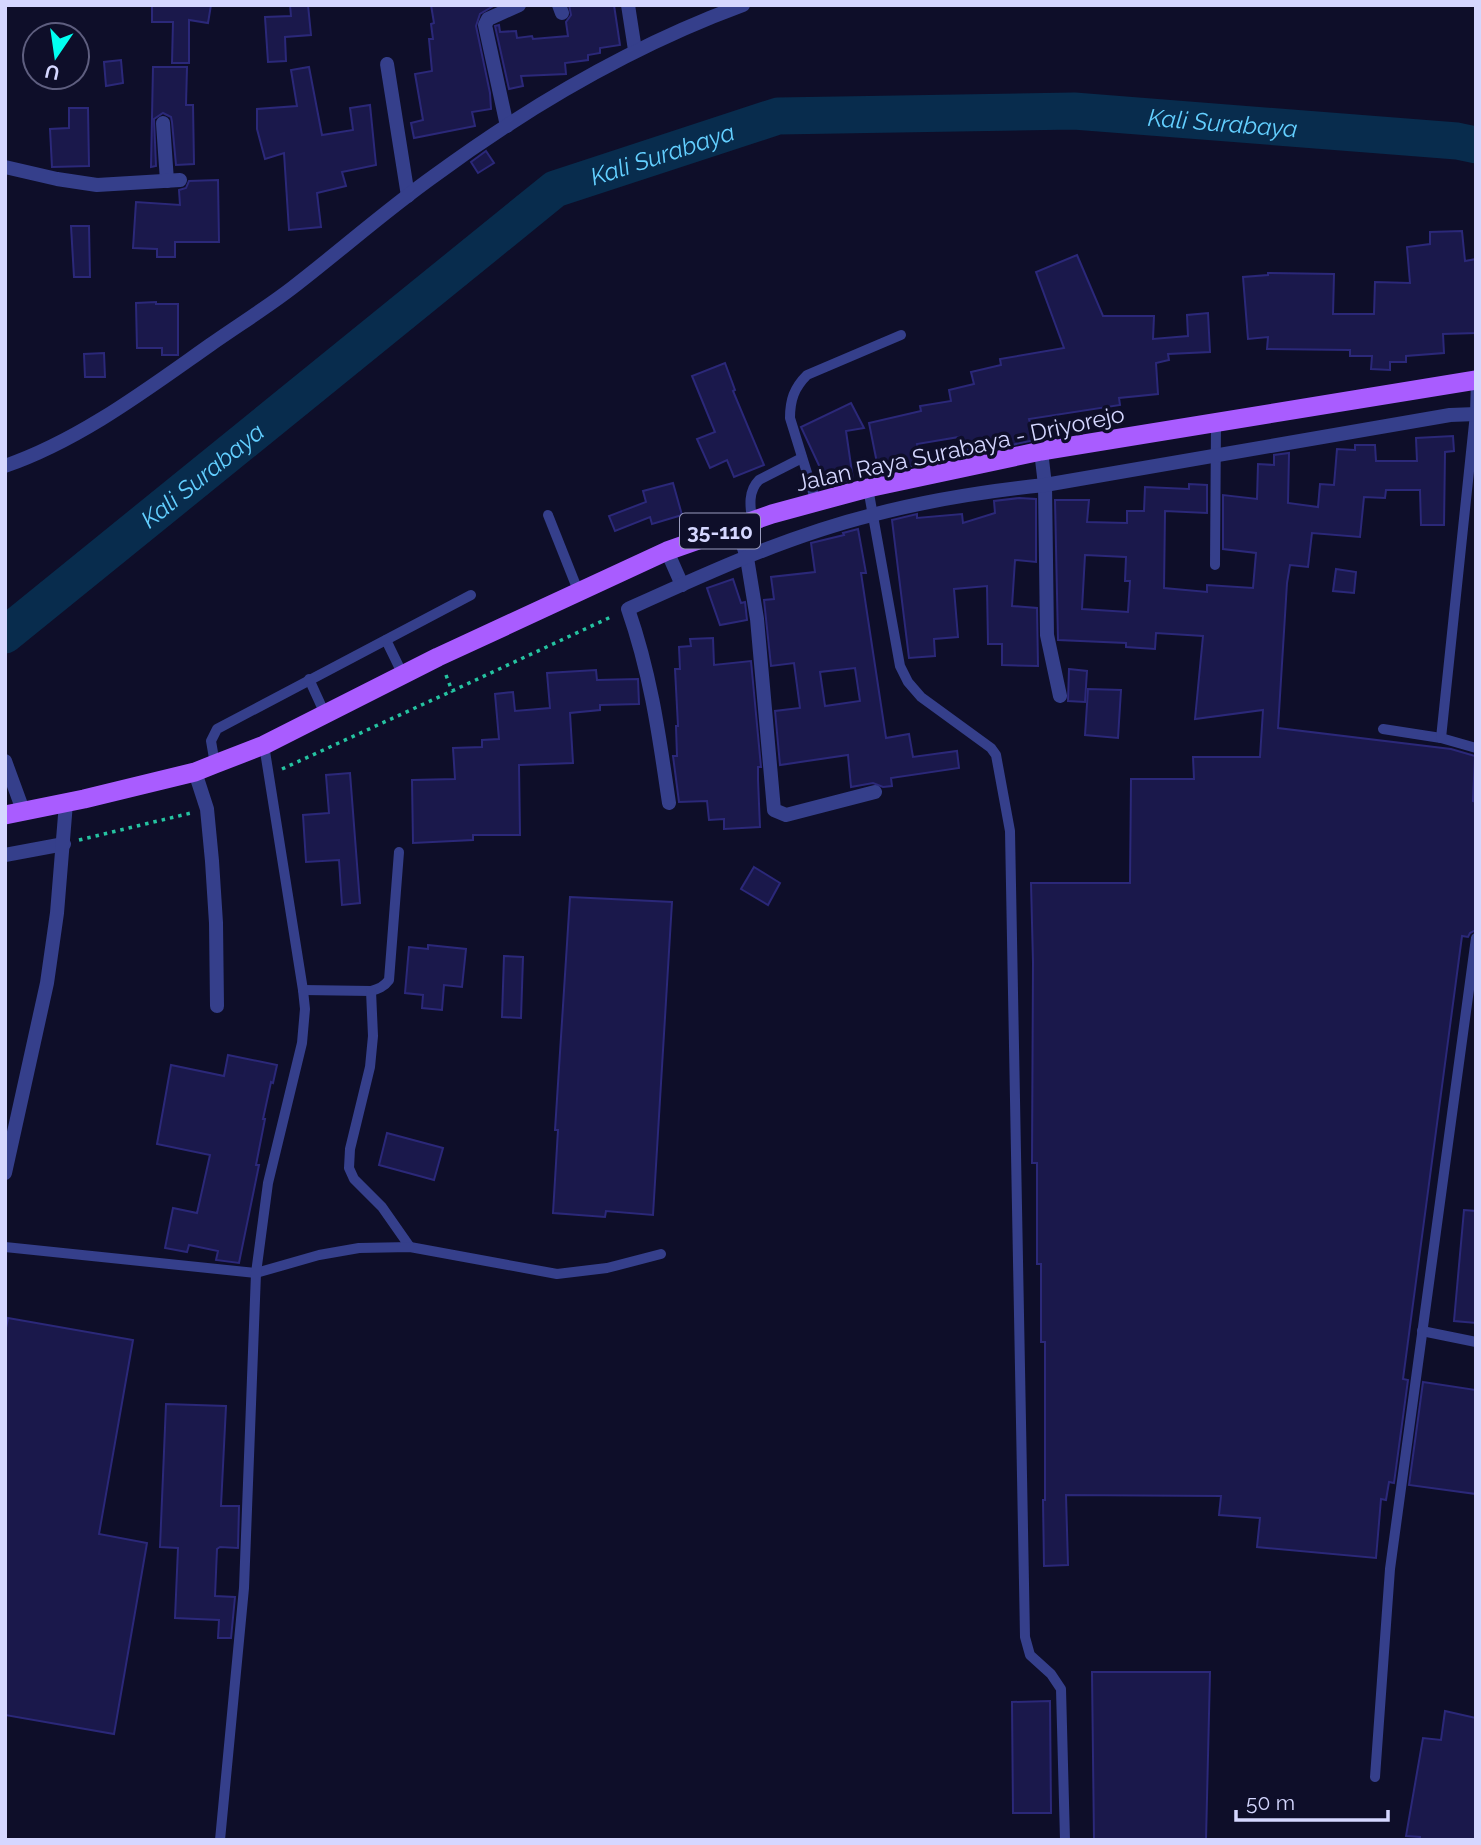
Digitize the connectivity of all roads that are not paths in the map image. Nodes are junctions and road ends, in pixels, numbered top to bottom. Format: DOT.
graph roads {
  1 [pos="519,5"];
  2 [pos="628,5"];
  3 [pos="743,5"];
  4 [pos="635,50"];
  5 [pos="387,64"];
  6 [pos="163,123"];
  7 [pos="507,126"];
  8 [pos="5,167"];
  9 [pos="408,196"];
  10 [pos="901,335"];
  11 [pos="1476,380"];
  12 [pos="1476,414"];
  13 [pos="1216,422"];
  14 [pos="1041,451"];
  15 [pos="1215,457"];
  16 [pos="802,458"];
  17 [pos="5,466"];
  18 [pos="1045,485"];
  19 [pos="868,488"];
  20 [pos="816,502"];
  21 [pos="548,514"];
  22 [pos="873,514"];
  23 [pos="744,522"];
  24 [pos="667,551"];
  25 [pos="747,558"];
  26 [pos="1215,565"];
  27 [pos="681,585"];
  28 [pos="579,593"];
  29 [pos="471,595"];
  30 [pos="386,640"];
  31 [pos="403,675"];
  32 [pos="309,679"];
  33 [pos="1060,696"];
  34 [pos="325,714"];
  35 [pos="1383,729"];
  36 [pos="1441,738"];
  37 [pos="264,745"];
  38 [pos="1476,748"];
  39 [pos="5,761"];
  40 [pos="215,764"];
  41 [pos="195,772"];
  42 [pos="875,792"];
  43 [pos="66,803"];
  44 [pos="669,803"];
  45 [pos="14,814"];
  46 [pos="64,844"];
  47 [pos="398,852"];
  48 [pos="5,855"];
  49 [pos="1476,938"];
  50 [pos="303,990"];
  51 [pos="370,991"];
  52 [pos="217,1006"];
  53 [pos="5,1173"];
  54 [pos="5,1247"];
  55 [pos="410,1247"];
  56 [pos="661,1254"];
  57 [pos="256,1273"];
  58 [pos="1422,1331"];
  59 [pos="1476,1342"];
  60 [pos="1375,1777"];
  61 [pos="220,1840"];
  62 [pos="1066,1840"];
  1 -- 7 [label="street"];
  2 -- 4 [label="street"];
  3 -- 4 [label="street"];
  4 -- 7 [label="street"];
  5 -- 9 [label="street"];
  6 -- 8 [label="street"];
  7 -- 9 [label="street"];
  9 -- 17 [label="street"];
  10 -- 16 [label="lane"];
  11 -- 12 [label="lane"];
  11 -- 13 [label="main road, Jalan Raya Surabaya - Driyorejo / 35-110"];
  12 -- 15 [label="street, Jalan Raya Surabaya - Driyorejo"];
  12 -- 36 [label="lane"];
  13 -- 14 [label="main road, Jalan Raya Surabaya - Driyorejo / 35-110"];
  13 -- 15 [label="lane"];
  14 -- 18 [label="street"];
  14 -- 19 [label="main road, Jalan Raya Surabaya - Driyorejo / 35-110"];
  15 -- 18 [label="street, Jalan Raya Surabaya - Driyorejo"];
  15 -- 26 [label="lane"];
  16 -- 20 [label="lane"];
  16 -- 23 [label="lane"];
  18 -- 22 [label="street, Jalan Raya Surabaya - Driyorejo"];
  18 -- 33 [label="street"];
  19 -- 20 [label="main road, Jalan Raya Surabaya - Driyorejo / 35-110"];
  19 -- 22 [label="lane"];
  20 -- 23 [label="main road, Jalan Raya Surabaya - Driyorejo / 35-110"];
  21 -- 28 [label="lane"];
  22 -- 25 [label="street, Jalan Raya Surabaya - Driyorejo"];
  22 -- 62 [label="lane"];
  23 -- 24 [label="main road, Jalan Raya Surabaya - Driyorejo / 35-110"];
  23 -- 25 [label="street"];
  24 -- 27 [label="street"];
  24 -- 28 [label="main road, Jalan Raya Surabaya - Driyorejo / 35-110"];
  25 -- 27 [label="street, Jalan Raya Surabaya - Driyorejo"];
  25 -- 42 [label="street"];
  27 -- 44 [label="street, Jalan Raya Surabaya - Driyorejo"];
  28 -- 31 [label="main road, Jalan Raya Surabaya - Driyorejo / 35-110"];
  29 -- 30 [label="lane"];
  30 -- 31 [label="lane"];
  30 -- 32 [label="lane"];
  31 -- 34 [label="main road, Jalan Raya Surabaya - Driyorejo / 35-110"];
  32 -- 34 [label="lane"];
  32 -- 40 [label="lane"];
  34 -- 37 [label="main road, Jalan Raya Surabaya - Driyorejo / 35-110"];
  35 -- 36 [label="lane"];
  36 -- 38 [label="lane"];
  37 -- 40 [label="main road, Jalan Raya Surabaya - Driyorejo / 35-110"];
  37 -- 50 [label="lane"];
  39 -- 45 [label="street"];
  40 -- 41 [label="main road, Jalan Raya Surabaya - Driyorejo / 35-110"];
  41 -- 43 [label="main road, Jalan Raya Surabaya - Driyorejo / 35-110"];
  41 -- 52 [label="street"];
  43 -- 45 [label="main road, Jalan Raya Surabaya - Driyorejo / 35-110"];
  43 -- 46 [label="street"];
  46 -- 48 [label="street"];
  46 -- 53 [label="street"];
  47 -- 51 [label="lane"];
  49 -- 58 [label="lane"];
  50 -- 51 [label="lane"];
  50 -- 57 [label="lane"];
  51 -- 55 [label="lane"];
  54 -- 57 [label="lane"];
  55 -- 56 [label="lane"];
  55 -- 57 [label="lane"];
  57 -- 61 [label="lane"];
  58 -- 59 [label="lane"];
  58 -- 60 [label="lane"];
}
